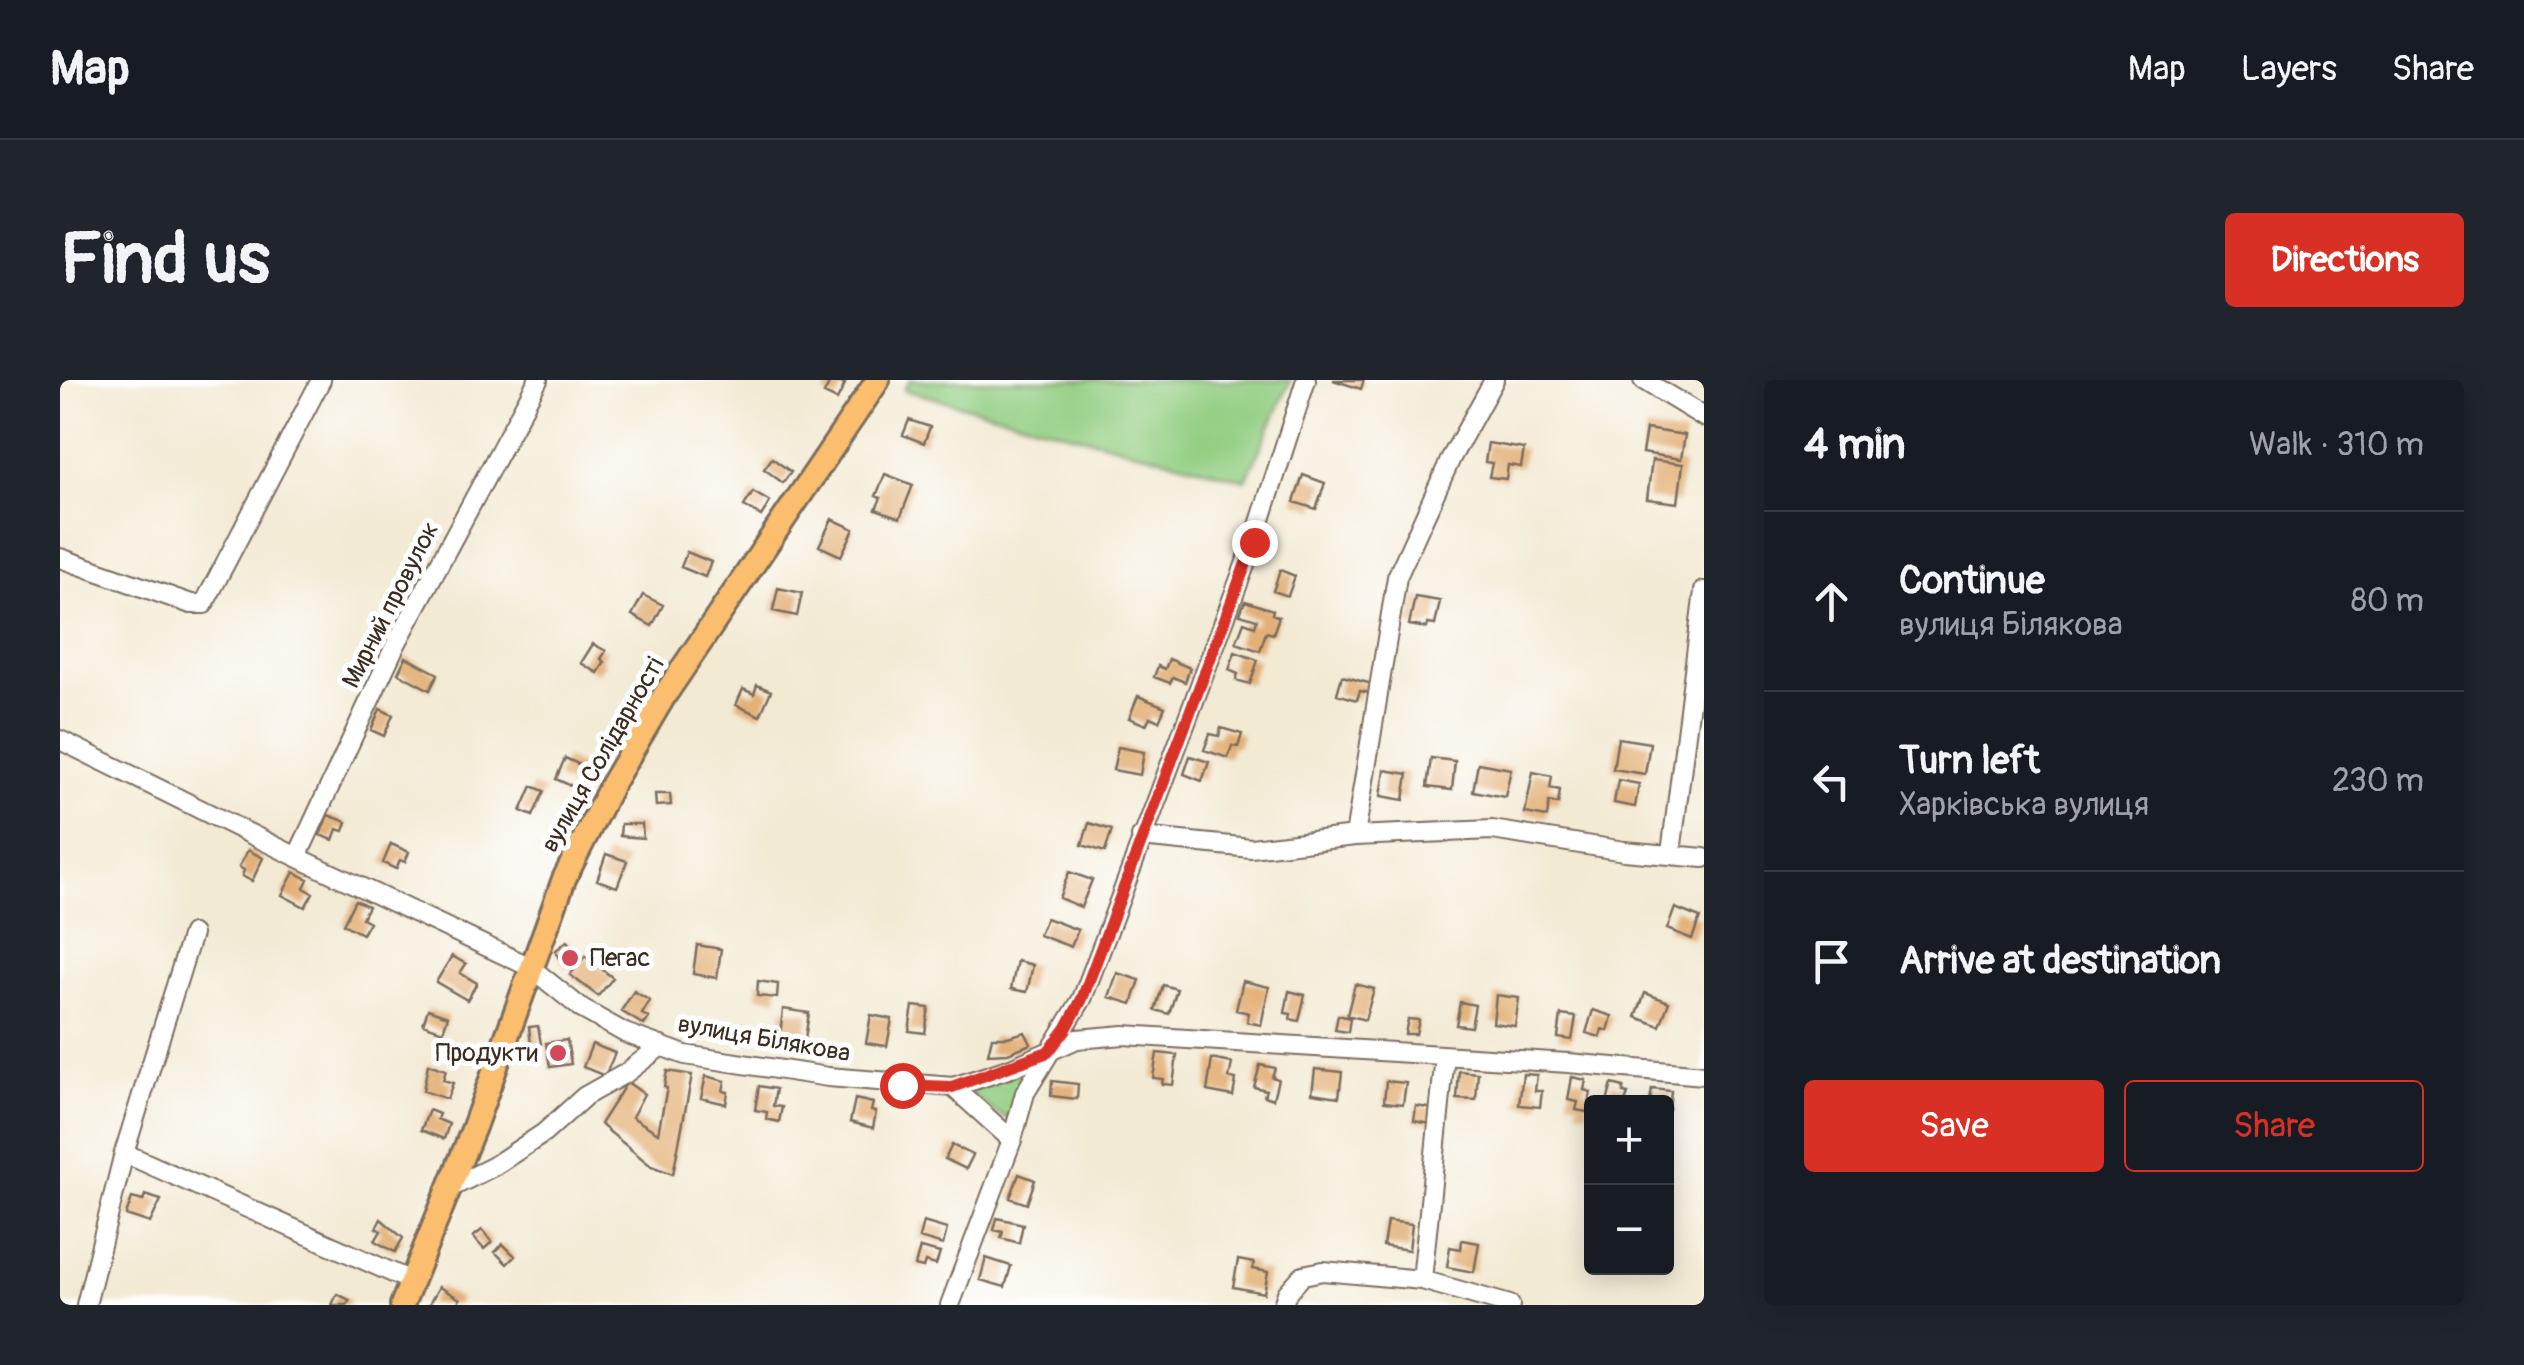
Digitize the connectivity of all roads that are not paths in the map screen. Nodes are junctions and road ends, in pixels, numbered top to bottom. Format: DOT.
graph roads {
  1 [pos="322,380"];
  2 [pos="538,380"];
  3 [pos="878,380"];
  4 [pos="1306,380"];
  5 [pos="1494,380"];
  6 [pos="1643,380"];
  7 [pos="1704,417"];
  8 [pos="60,558"];
  9 [pos="1704,591"];
  10 [pos="60,740"];
  11 [pos="1354,836"];
  12 [pos="1141,837"];
  13 [pos="1671,853"];
  14 [pos="297,858"];
  15 [pos="1704,858"];
  16 [pos="192,934"];
  17 [pos="530,967"];
  18 [pos="661,1046"];
  19 [pos="1048,1052"];
  20 [pos="1445,1056"];
  21 [pos="1704,1075"];
  22 [pos="952,1087"];
  23 [pos="1012,1140"];
  24 [pos="124,1152"];
  25 [pos="448,1189"];
  26 [pos="1422,1280"];
  27 [pos="410,1281"];
  28 [pos="86,1305"];
  29 [pos="402,1305"];
  30 [pos="950,1305"];
  31 [pos="1283,1305"];
  32 [pos="1510,1305"];
  1 -- 8 [label="street"];
  2 -- 14 [label="street, Мирний провулок"];
  3 -- 17 [label="main road, вулиця Солідарності"];
  4 -- 12 [label="street"];
  5 -- 11 [label="street"];
  6 -- 7 [label="street"];
  9 -- 13 [label="street"];
  10 -- 14 [label="street, вулиця Білякова"];
  11 -- 12 [label="street"];
  11 -- 13 [label="street"];
  12 -- 19 [label="street"];
  13 -- 15 [label="street"];
  14 -- 17 [label="street, вулиця Білякова"];
  16 -- 24 [label="street"];
  17 -- 18 [label="street, вулиця Білякова"];
  17 -- 25 [label="main road, вулиця Солідарності"];
  18 -- 22 [label="street, вулиця Білякова"];
  18 -- 25 [label="street"];
  19 -- 20 [label="street, вулиця Білякова"];
  19 -- 22 [label="street, вулиця Білякова"];
  19 -- 23 [label="street"];
  20 -- 21 [label="street, вулиця Білякова"];
  20 -- 26 [label="street"];
  22 -- 23 [label="street"];
  23 -- 30 [label="street"];
  24 -- 27 [label="street"];
  24 -- 28 [label="street"];
  25 -- 27 [label="main road, вулиця Солідарності"];
  26 -- 31 [label="street"];
  26 -- 32 [label="street"];
  27 -- 29 [label="main road, вулиця Солідарності"];
}
